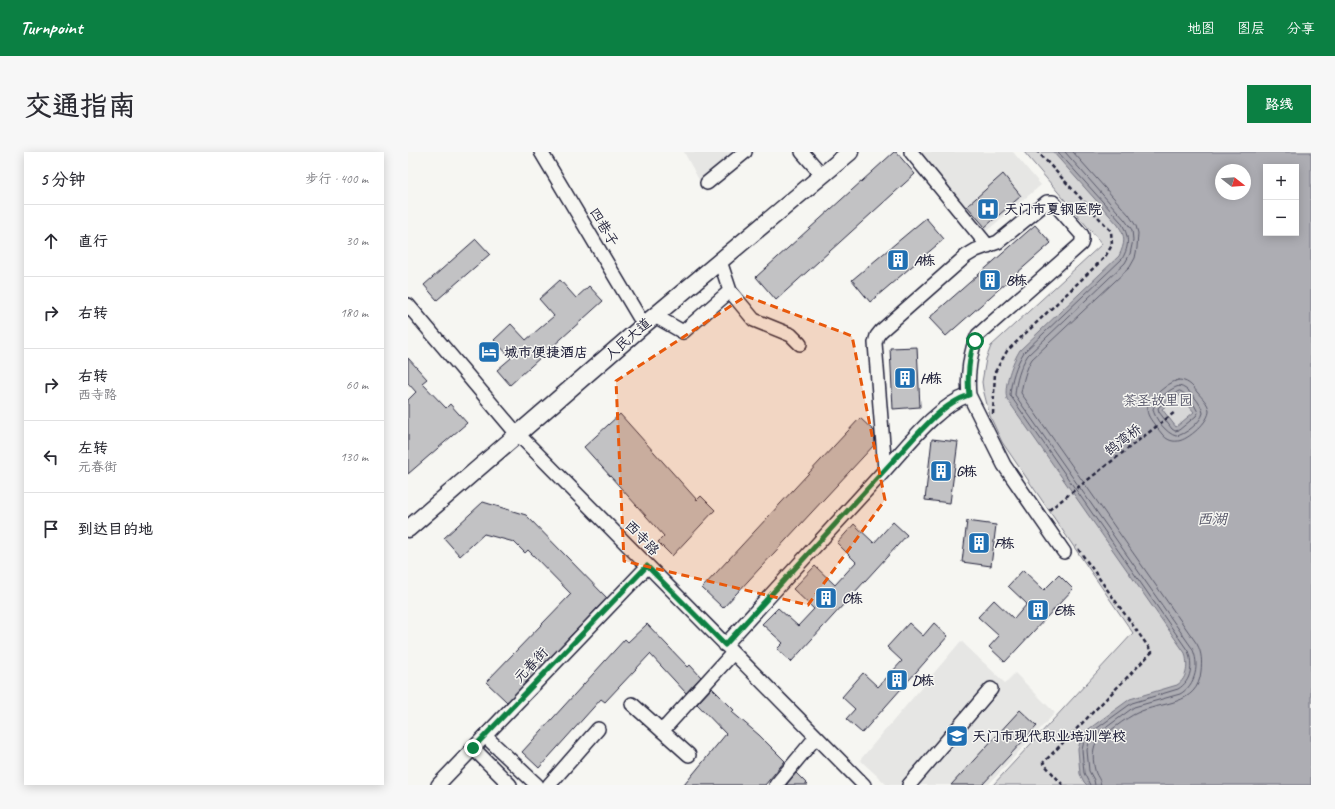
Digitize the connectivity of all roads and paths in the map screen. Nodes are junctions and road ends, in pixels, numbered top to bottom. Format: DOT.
graph roads {
  1 [pos="541,152"];
  2 [pos="745,152"];
  3 [pos="802,152"];
  4 [pos="835,152"];
  5 [pos="850,152"];
  6 [pos="911,152"];
  7 [pos="1038,152"];
  8 [pos="816,168"];
  9 [pos="706,183"];
  10 [pos="988,246"];
  11 [pos="720,261"];
  12 [pos="730,291"];
  13 [pos="408,305"];
  14 [pos="647,317"];
  15 [pos="800,344"];
  16 [pos="969,395"];
  17 [pos="1176,412"];
  18 [pos="994,418"];
  19 [pos="515,431"];
  20 [pos="885,470"];
  21 [pos="1046,503"];
  22 [pos="1045,513"];
  23 [pos="408,518"];
  24 [pos="408,528"];
  25 [pos="1073,542"];
  26 [pos="1064,552"];
  27 [pos="647,566"];
  28 [pos="729,649"];
  29 [pos="991,689"];
  30 [pos="632,704"];
  31 [pos="598,729"];
  32 [pos="662,731"];
  33 [pos="485,736"];
  34 [pos="816,737"];
  35 [pos="473,748"];
  36 [pos="689,755"];
  37 [pos="438,785"];
  38 [pos="510,785"];
  39 [pos="537,785"];
  40 [pos="549,785"];
  41 [pos="776,785"];
  42 [pos="864,785"];
  43 [pos="909,785"];
  44 [pos="1062,785"];
  1 -- 14 [label="street, 四巷子"];
  2 -- 9 [label="street"];
  3 -- 8 [label="street"];
  4 -- 8 [label="main road, 人民大道"];
  5 -- 11 [label="main road, 人民大道"];
  6 -- 10 [label="street"];
  7 -- 18 [label="path"];
  8 -- 14 [label="main road, 人民大道"];
  10 -- 16 [label="street"];
  10 -- 20 [label="street"];
  11 -- 12 [label="street"];
  11 -- 14 [label="main road, 人民大道"];
  12 -- 14 [label="street"];
  12 -- 15 [label="street"];
  13 -- 19 [label="street, 西寺路"];
  14 -- 19 [label="main road, 人民大道"];
  16 -- 20 [label="street"];
  16 -- 22 [label="street"];
  17 -- 22 [label="path, 鹄湾桥"];
  19 -- 23 [label="main road, 人民大道"];
  19 -- 24 [label="main road, 人民大道"];
  19 -- 27 [label="street, 西寺路"];
  20 -- 28 [label="street"];
  21 -- 22 [label="path"];
  22 -- 26 [label="street"];
  25 -- 44 [label="path"];
  27 -- 28 [label="street, 西寺路"];
  27 -- 33 [label="street, 元春街"];
  28 -- 32 [label="street"];
  28 -- 34 [label="street, 西寺路"];
  29 -- 43 [label="street"];
  30 -- 32 [label="street"];
  31 -- 40 [label="street"];
  32 -- 36 [label="street"];
  33 -- 35 [label="street, 元春街"];
  33 -- 39 [label="street"];
  34 -- 41 [label="street"];
  34 -- 42 [label="street, 西寺路"];
  35 -- 37 [label="street, 元春街"];
  35 -- 38 [label="street"];
}
